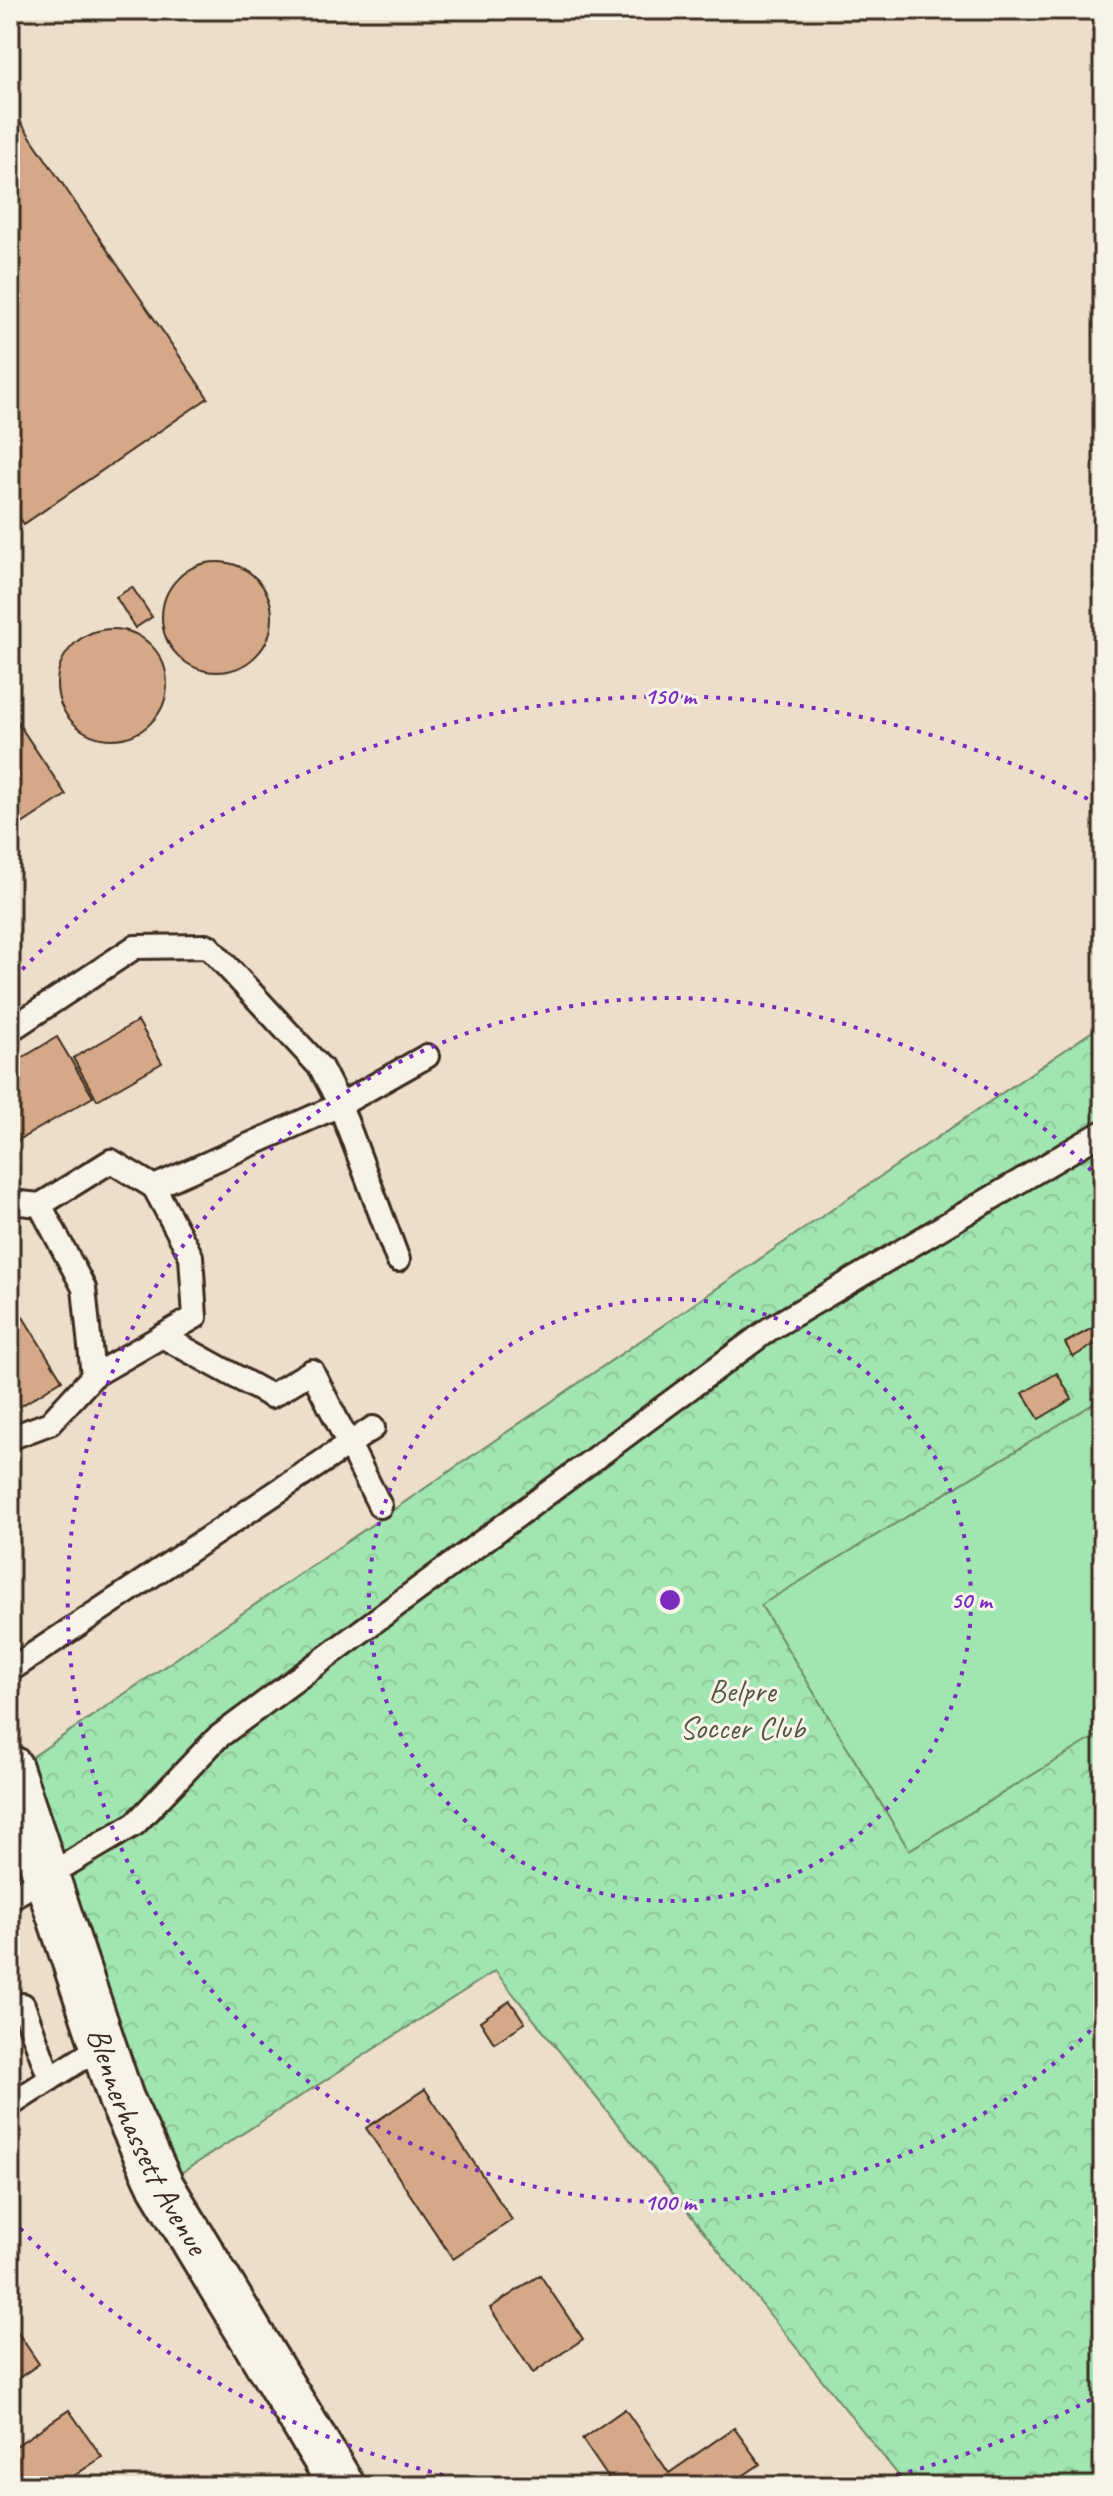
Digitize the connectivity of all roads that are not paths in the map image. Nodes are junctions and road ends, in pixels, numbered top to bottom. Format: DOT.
graph roads {
  1 [pos="10,1030"];
  2 [pos="427,1056"];
  3 [pos="340,1105"];
  4 [pos="1103,1132"];
  5 [pos="154,1187"];
  6 [pos="10,1202"];
  7 [pos="40,1205"];
  8 [pos="398,1260"];
  9 [pos="162,1336"];
  10 [pos="93,1376"];
  11 [pos="373,1428"];
  12 [pos="10,1438"];
  13 [pos="352,1446"];
  14 [pos="380,1506"];
  15 [pos="10,1670"];
  16 [pos="10,1768"];
  17 [pos="47,1875"];
  18 [pos="10,1898"];
  19 [pos="10,2012"];
  20 [pos="103,2045"];
  21 [pos="50,2079"];
  22 [pos="10,2105"];
  23 [pos="342,2486"];
  1 -- 3 [label="lane"];
  2 -- 3 [label="lane"];
  3 -- 5 [label="lane"];
  3 -- 8 [label="lane"];
  4 -- 17 [label="lane"];
  5 -- 7 [label="lane"];
  5 -- 9 [label="lane"];
  6 -- 7 [label="lane"];
  7 -- 10 [label="lane"];
  9 -- 10 [label="lane"];
  9 -- 13 [label="lane"];
  10 -- 12 [label="lane"];
  11 -- 13 [label="lane"];
  13 -- 14 [label="lane"];
  13 -- 15 [label="lane"];
  16 -- 17 [label="street, Blennerhassett Avenue"];
  17 -- 18 [label="lane"];
  17 -- 20 [label="street, Blennerhassett Avenue"];
  19 -- 21 [label="lane"];
  20 -- 21 [label="lane"];
  20 -- 23 [label="street, Blennerhassett Avenue"];
  21 -- 22 [label="lane"];
}
